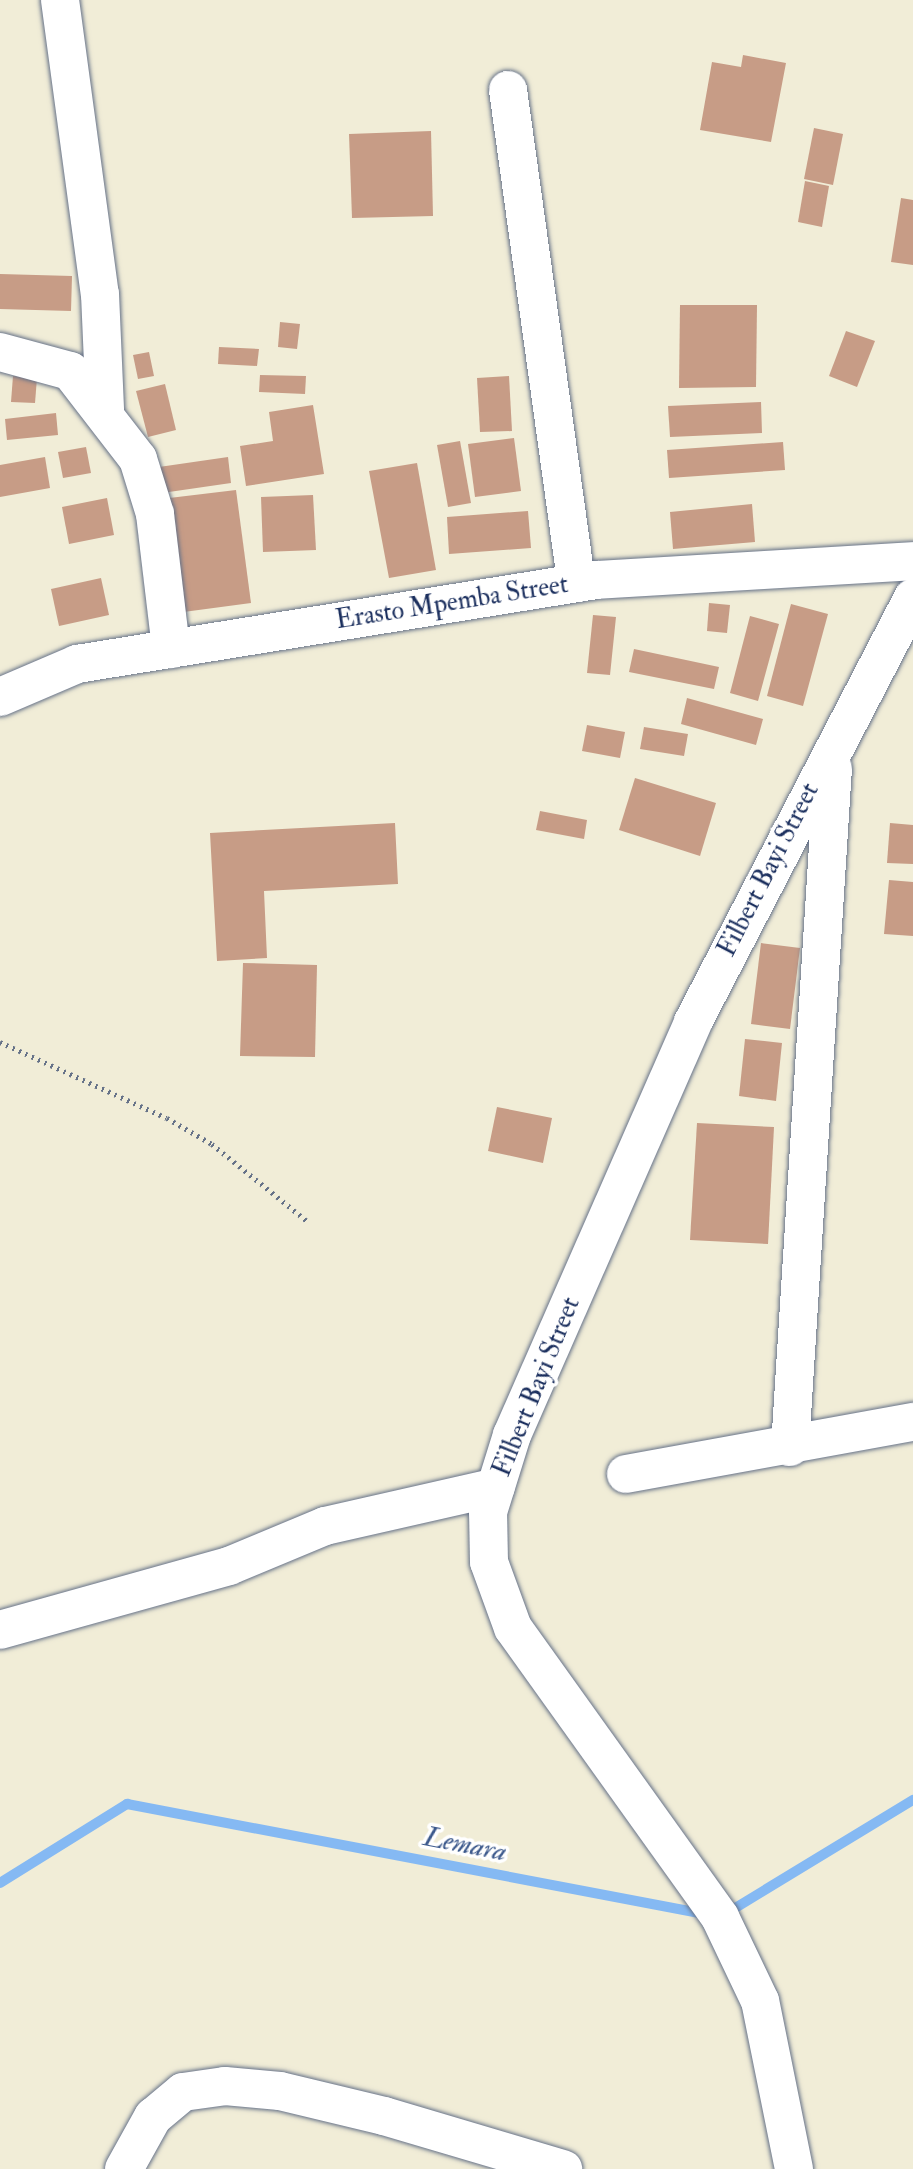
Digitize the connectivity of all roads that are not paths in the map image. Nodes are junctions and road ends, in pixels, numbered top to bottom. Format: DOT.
graph roads {
  1 [pos="60,0"];
  2 [pos="508,90"];
  3 [pos="0,352"];
  4 [pos="105,410"];
  5 [pos="913,561"];
  6 [pos="576,583"];
  7 [pos="913,598"];
  8 [pos="171,649"];
  9 [pos="0,697"];
  10 [pos="838,735"];
  11 [pos="913,1422"];
  12 [pos="790,1447"];
  13 [pos="626,1474"];
  14 [pos="496,1488"];
  15 [pos="0,1630"];
  16 [pos="124,2169"];
  17 [pos="563,2169"];
  18 [pos="794,2169"];
  1 -- 4 [label="street"];
  2 -- 6 [label="street"];
  3 -- 4 [label="street"];
  4 -- 8 [label="street"];
  5 -- 6 [label="street, Erasto Mpemba Street"];
  6 -- 8 [label="street, Erasto Mpemba Street"];
  7 -- 10 [label="street, Filbert Bayi Street"];
  8 -- 9 [label="street, Erasto Mpemba Street"];
  10 -- 12 [label="street"];
  10 -- 14 [label="street, Filbert Bayi Street"];
  11 -- 12 [label="street"];
  12 -- 13 [label="street"];
  14 -- 15 [label="street"];
  14 -- 18 [label="street, Filbert Bayi Street"];
  16 -- 17 [label="street"];
}
